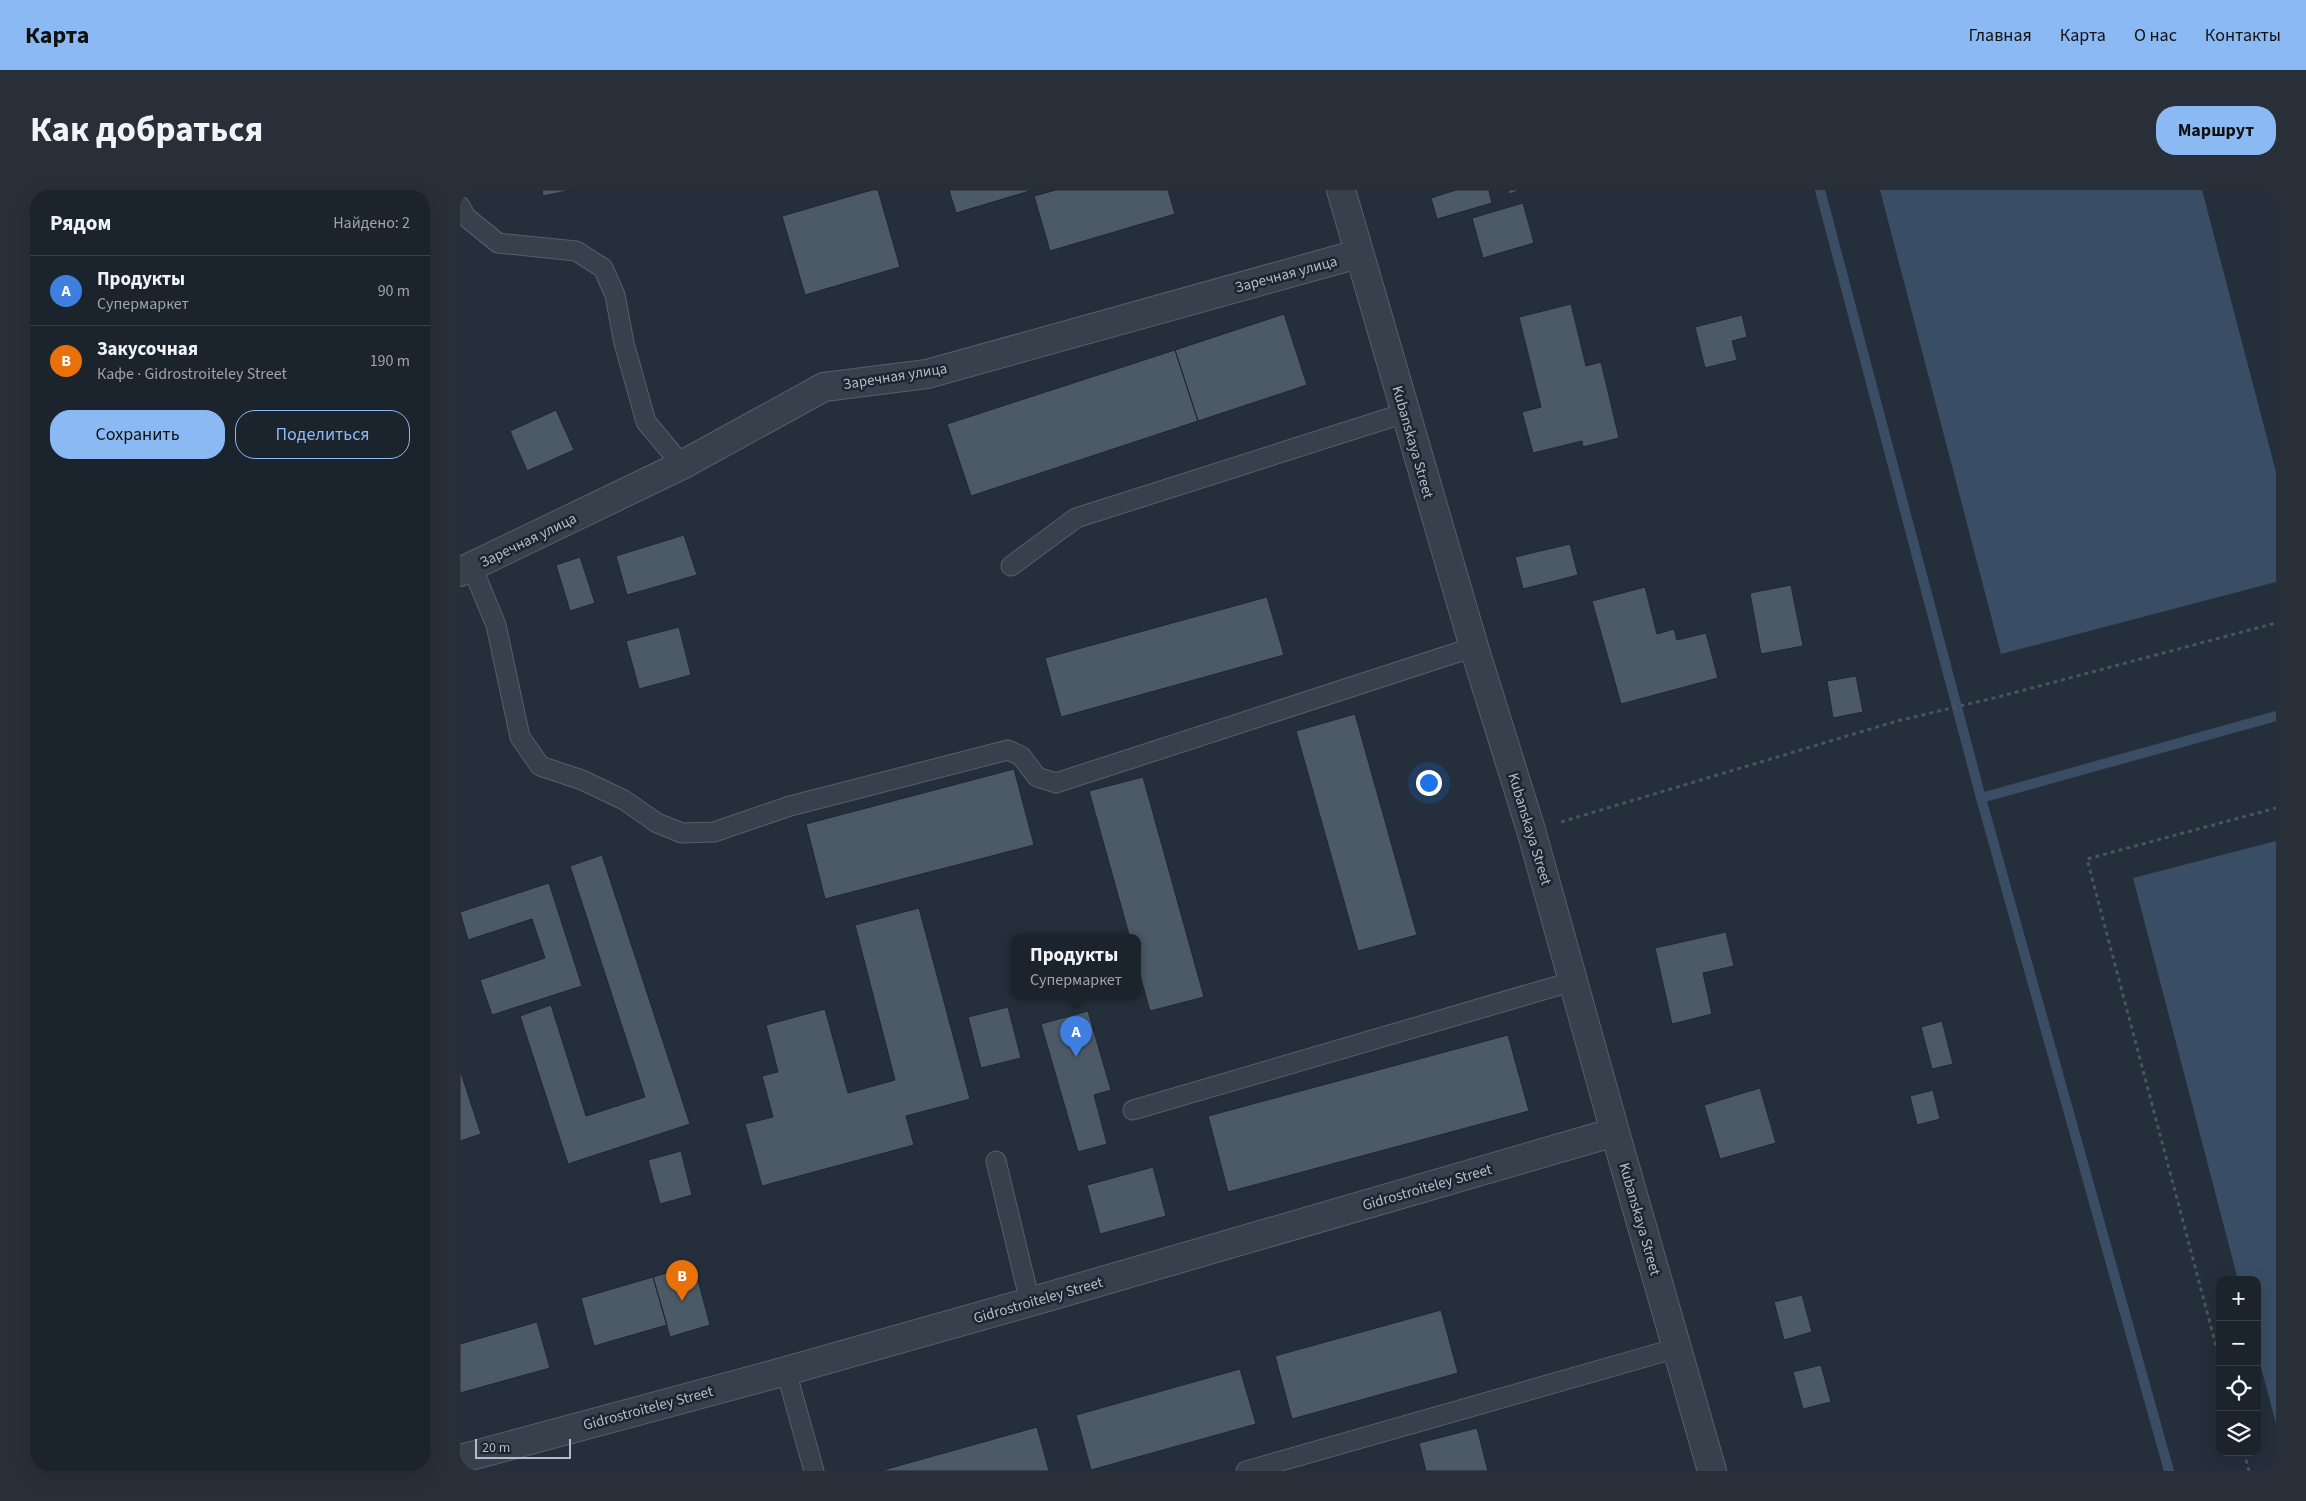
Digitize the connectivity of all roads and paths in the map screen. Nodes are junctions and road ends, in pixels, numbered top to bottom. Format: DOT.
graph roads {
  1 [pos="1341,190"];
  2 [pos="460,206"];
  3 [pos="1358,254"];
  4 [pos="1405,413"];
  5 [pos="682,465"];
  6 [pos="1011,566"];
  7 [pos="466,569"];
  8 [pos="2276,623"];
  9 [pos="1474,647"];
  10 [pos="2276,808"];
  11 [pos="1531,830"];
  12 [pos="1574,981"];
  13 [pos="1133,1110"];
  14 [pos="1614,1132"];
  15 [pos="996,1161"];
  16 [pos="1030,1302"];
  17 [pos="2216,1346"];
  18 [pos="1678,1348"];
  19 [pos="786,1371"];
  20 [pos="2245,1456"];
  21 [pos="460,1458"];
  22 [pos="814,1471"];
  23 [pos="1246,1471"];
  24 [pos="1712,1471"];
  25 [pos="2249,1471"];
  1 -- 3 [label="street, Kubanskaya Street"];
  2 -- 5 [label="lane"];
  3 -- 4 [label="street, Kubanskaya Street"];
  3 -- 5 [label="street, Заречная улица"];
  4 -- 6 [label="lane"];
  4 -- 9 [label="street, Kubanskaya Street"];
  5 -- 7 [label="street, Заречная улица"];
  7 -- 9 [label="lane"];
  8 -- 11 [label="path"];
  9 -- 11 [label="street, Kubanskaya Street"];
  10 -- 17 [label="path"];
  11 -- 12 [label="street, Kubanskaya Street"];
  12 -- 13 [label="lane"];
  12 -- 14 [label="street, Kubanskaya Street"];
  14 -- 16 [label="street, Gidrostroiteley Street"];
  14 -- 18 [label="street, Kubanskaya Street"];
  15 -- 16 [label="lane"];
  16 -- 19 [label="street, Gidrostroiteley Street"];
  18 -- 23 [label="lane"];
  18 -- 24 [label="street, Kubanskaya Street"];
  19 -- 21 [label="street, Gidrostroiteley Street"];
  19 -- 22 [label="lane"];
  20 -- 25 [label="path"];
}
